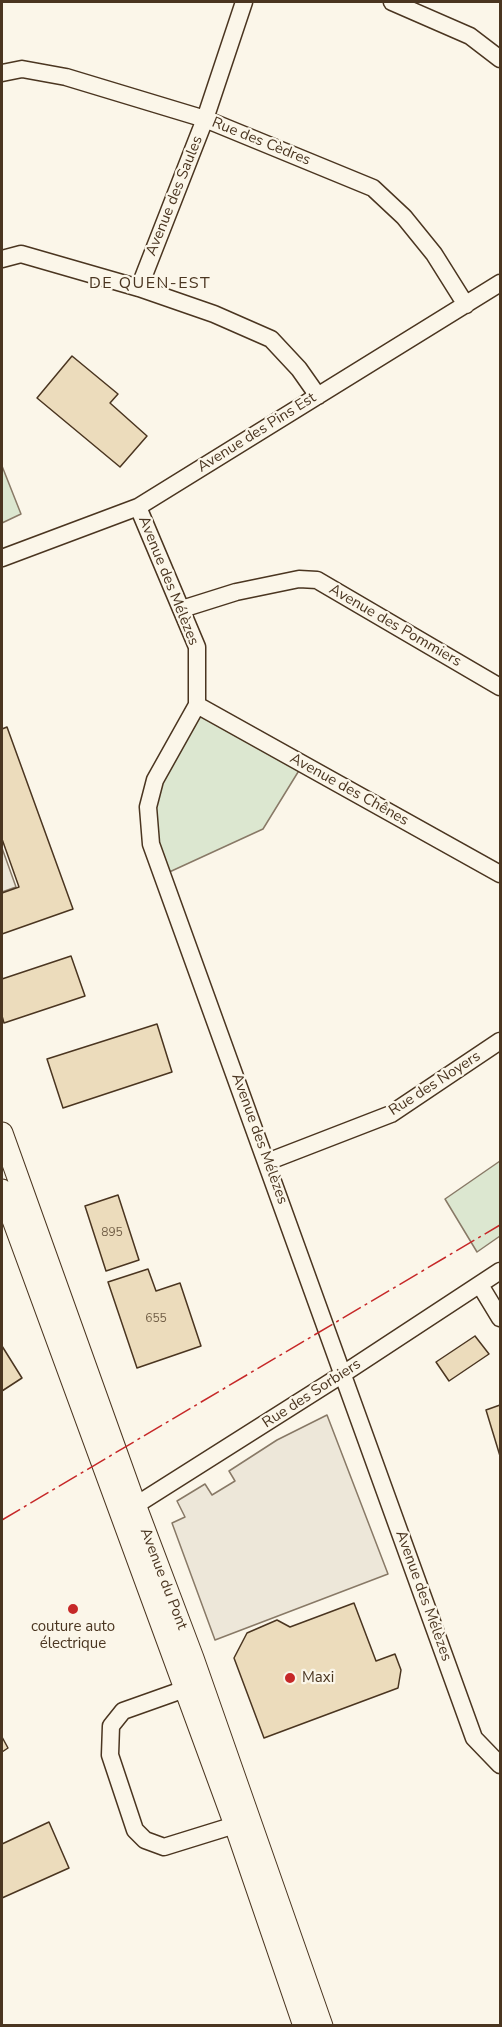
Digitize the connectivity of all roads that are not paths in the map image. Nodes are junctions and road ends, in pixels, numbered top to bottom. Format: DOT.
graph roads {
  1 [pos="244,2"];
  2 [pos="392,2"];
  3 [pos="501,59"];
  4 [pos="2,73"];
  5 [pos="206,119"];
  6 [pos="2,259"];
  7 [pos="501,284"];
  8 [pos="138,288"];
  9 [pos="466,305"];
  10 [pos="318,396"];
  11 [pos="138,507"];
  12 [pos="2,558"];
  13 [pos="182,609"];
  14 [pos="501,687"];
  15 [pos="197,705"];
  16 [pos="501,874"];
  17 [pos="501,1041"];
  18 [pos="2,1133"];
  19 [pos="267,1162"];
  20 [pos="2,1190"];
  21 [pos="501,1271"];
  22 [pos="480,1285"];
  23 [pos="501,1318"];
  24 [pos="343,1374"];
  25 [pos="128,1511"];
  26 [pos="185,1689"];
  27 [pos="501,1765"];
  28 [pos="235,1825"];
  29 [pos="304,2025"];
  30 [pos="322,2025"];
  1 -- 5 [label="street, Avenue des Saules"];
  2 -- 3 [label="street"];
  4 -- 5 [label="street, Rue des Cèdres"];
  5 -- 8 [label="street, Avenue des Saules"];
  5 -- 9 [label="street, Rue des Cèdres"];
  6 -- 8 [label="street"];
  7 -- 9 [label="street, Avenue des Pins Est"];
  8 -- 10 [label="street"];
  9 -- 10 [label="street, Avenue des Pins Est"];
  10 -- 11 [label="street, Avenue des Pins Est"];
  11 -- 12 [label="street, Avenue des Pins Est"];
  11 -- 13 [label="street, Avenue des Mélèzes"];
  13 -- 14 [label="street, Avenue des Pommiers"];
  13 -- 15 [label="street, Avenue des Mélèzes"];
  15 -- 16 [label="street, Avenue des Chênes"];
  15 -- 19 [label="street, Avenue des Mélèzes"];
  17 -- 19 [label="street, Rue des Noyers"];
  18 -- 25 [label="main road, Avenue du Pont"];
  19 -- 24 [label="street, Avenue des Mélèzes"];
  20 -- 25 [label="main road, Avenue du Pont"];
  21 -- 22 [label="street, Rue des Sorbiers"];
  22 -- 23 [label="street"];
  22 -- 24 [label="street, Rue des Sorbiers"];
  24 -- 25 [label="street, Rue des Sorbiers"];
  24 -- 27 [label="street, Avenue des Mélèzes"];
  25 -- 26 [label="main road, Avenue du Pont"];
  25 -- 30 [label="main road, Avenue du Pont"];
  26 -- 28 [label="main road, Avenue du Pont"];
  26 -- 28 [label="street"];
  28 -- 29 [label="main road, Avenue du Pont"];
}
